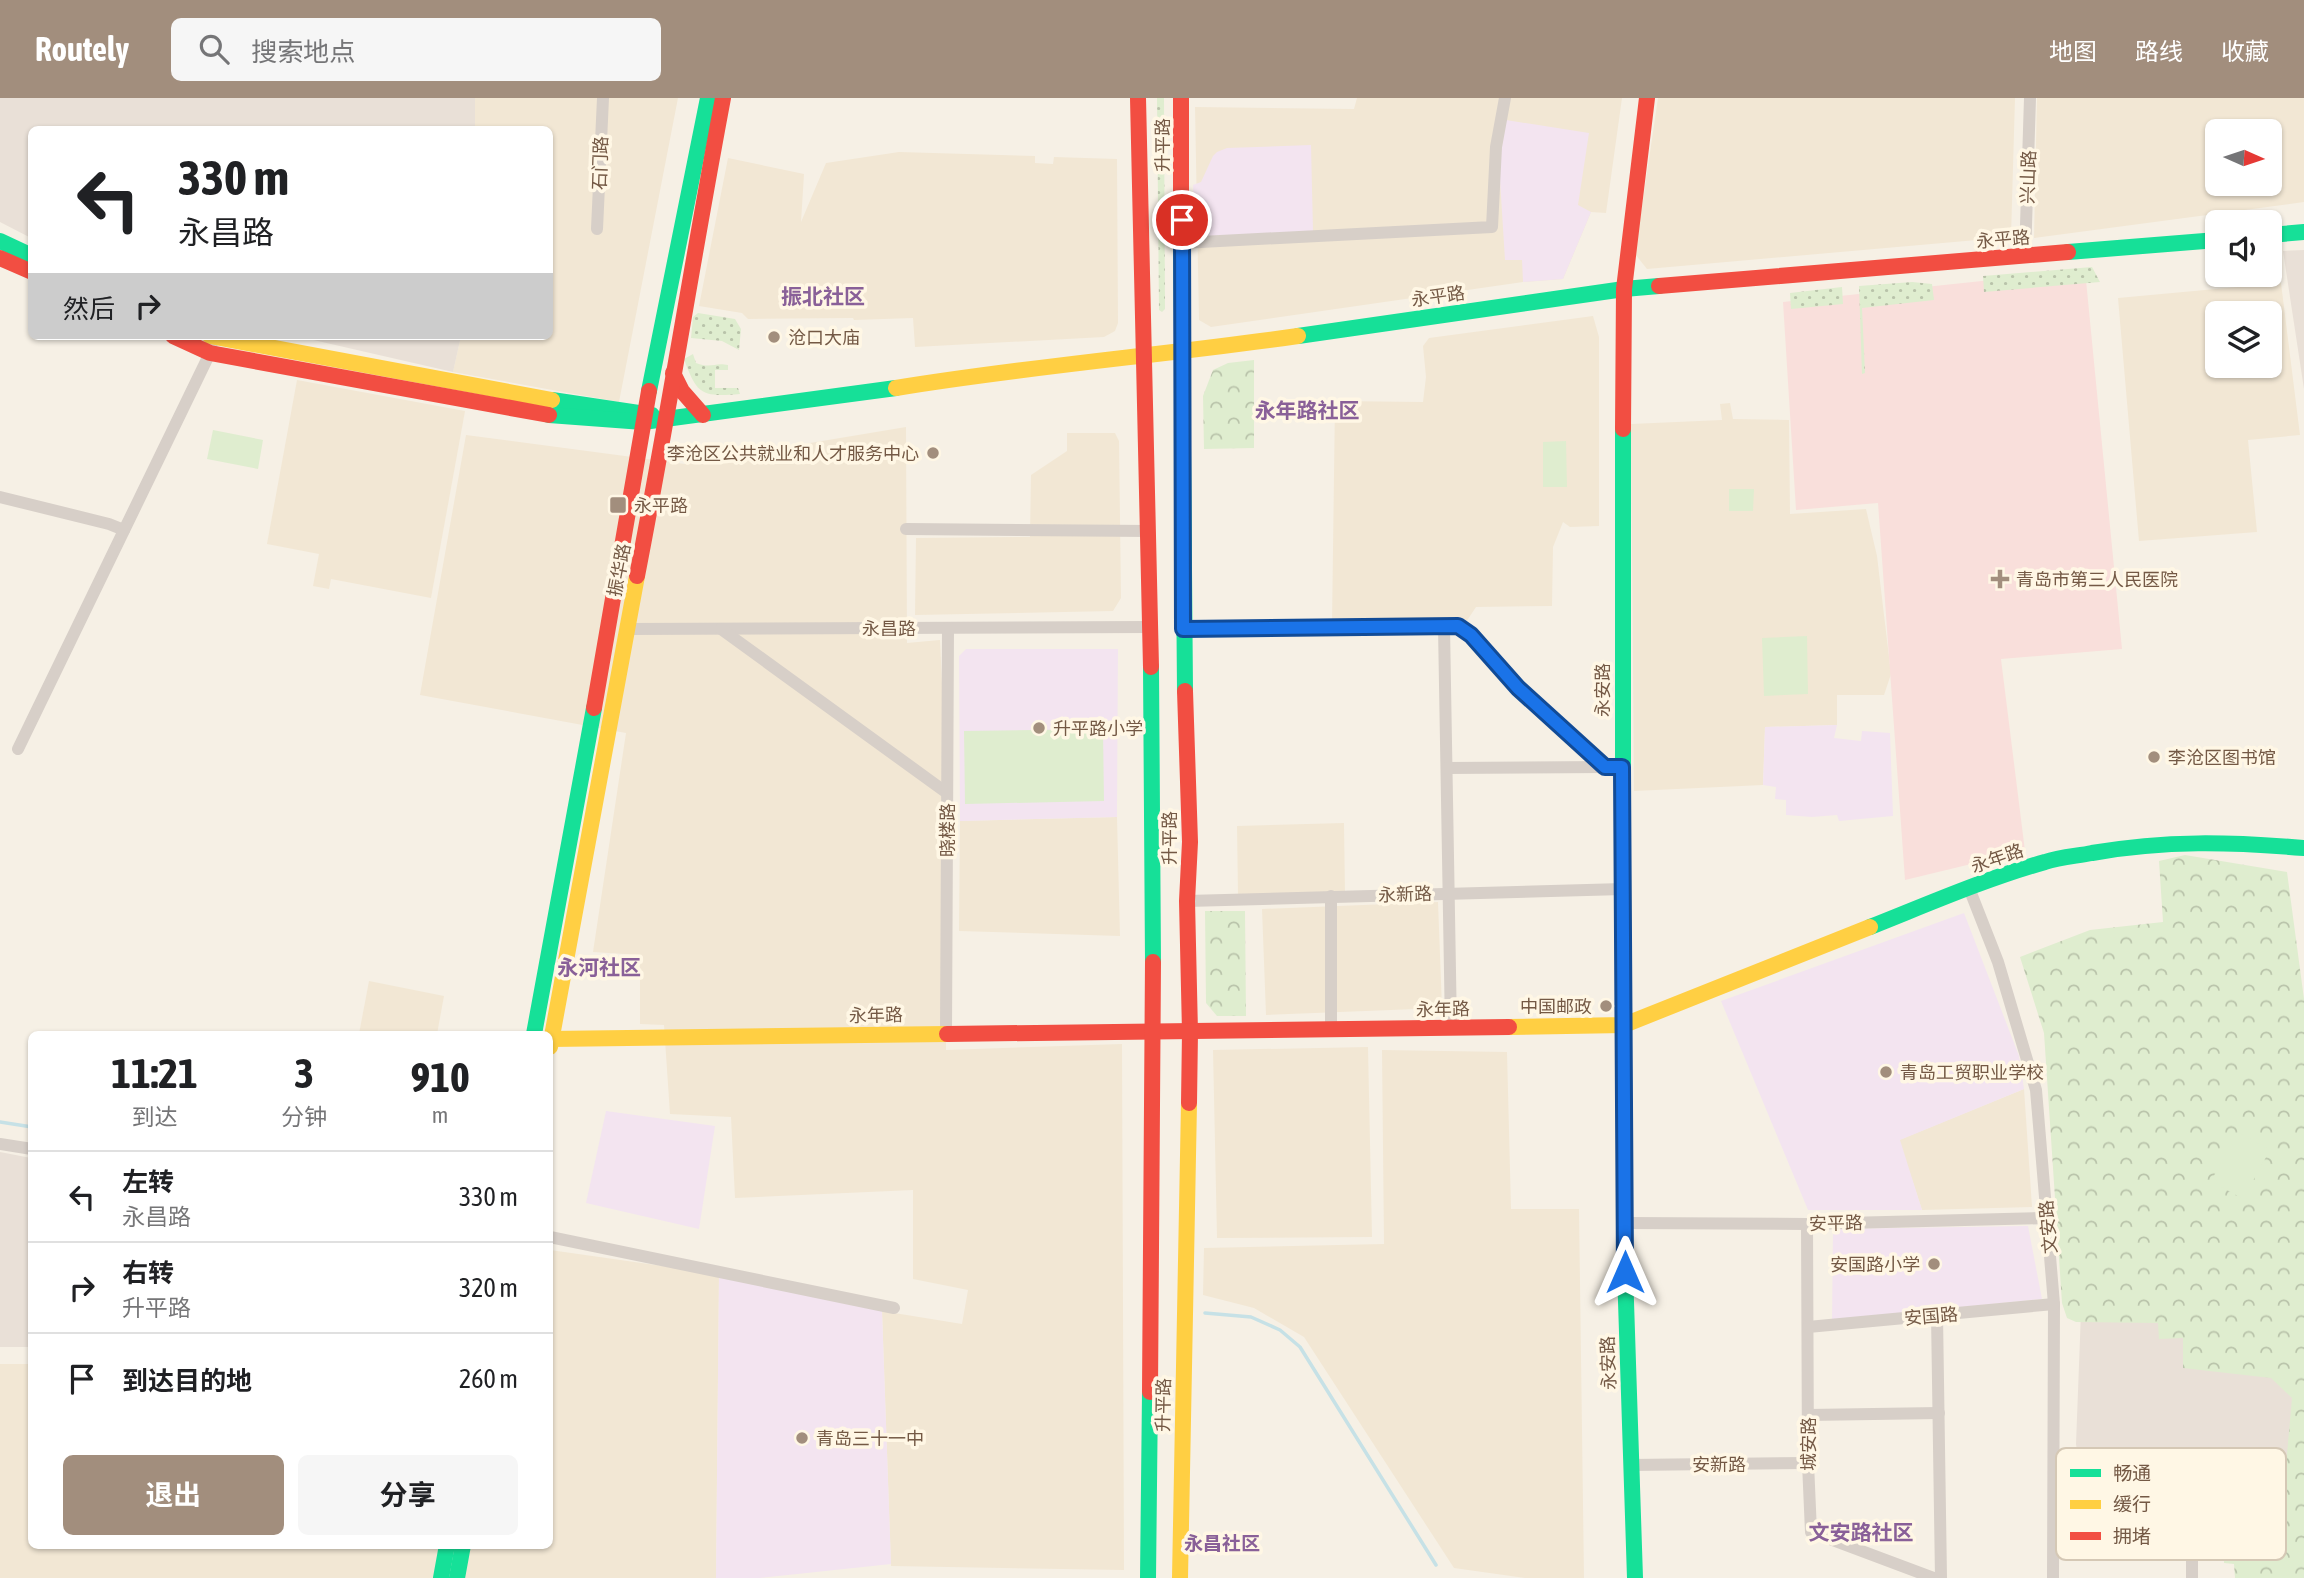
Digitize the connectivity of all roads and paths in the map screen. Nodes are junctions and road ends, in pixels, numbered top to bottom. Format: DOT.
graph roads {
  1 [pos="603,98"];
  2 [pos="708,98"];
  3 [pos="723,98"];
  4 [pos="1138,98"];
  5 [pos="1181,98"];
  6 [pos="1505,98"];
  7 [pos="1647,98"];
  8 [pos="2030,98"];
  9 [pos="597,229"];
  10 [pos="2304,232"];
  11 [pos="2282,234"];
  12 [pos="0,241"];
  13 [pos="2205,241"];
  14 [pos="1182,243"];
  15 [pos="28,254"];
  16 [pos="2025,257"];
  17 [pos="0,258"];
  18 [pos="28,270"];
  19 [pos="1624,289"];
  20 [pos="211,342"];
  21 [pos="1183,352"];
  22 [pos="1144,356"];
  23 [pos="673,373"];
  24 [pos="703,415"];
  25 [pos="644,417"];
  26 [pos="667,420"];
  27 [pos="0,497"];
  28 [pos="906,529"];
  29 [pos="124,530"];
  30 [pos="1149,531"];
  31 [pos="1444,626"];
  32 [pos="1150,627"];
  33 [pos="948,628"];
  34 [pos="627,629"];
  35 [pos="721,629"];
  36 [pos="1183,629"];
  37 [pos="18,749"];
  38 [pos="1613,767"];
  39 [pos="1447,768"];
  40 [pos="947,793"];
  41 [pos="2304,848"];
  42 [pos="1969,888"];
  43 [pos="1623,889"];
  44 [pos="1449,893"];
  45 [pos="1331,896"];
  46 [pos="1188,901"];
  47 [pos="1624,1025"];
  48 [pos="1451,1029"];
  49 [pos="1154,1030"];
  50 [pos="1331,1030"];
  51 [pos="535,1031"];
  52 [pos="552,1031"];
  53 [pos="1189,1032"];
  54 [pos="946,1033"];
  55 [pos="553,1042"];
  56 [pos="0,1144"];
  57 [pos="28,1148"];
  58 [pos="2047,1217"];
  59 [pos="1626,1223"];
  60 [pos="1807,1224"];
  61 [pos="553,1238"];
  62 [pos="2054,1304"];
  63 [pos="894,1308"];
  64 [pos="1937,1315"];
  65 [pos="1808,1327"];
  66 [pos="1938,1413"];
  67 [pos="1808,1415"];
  68 [pos="1808,1463"];
  69 [pos="1630,1465"];
  70 [pos="446,1549"];
  71 [pos="462,1549"];
  72 [pos="2192,1560"];
  73 [pos="442,1578"];
  74 [pos="457,1578"];
  75 [pos="1149,1578"];
  76 [pos="1180,1578"];
  77 [pos="1635,1578"];
  78 [pos="1934,1578"];
  79 [pos="1941,1578"];
  80 [pos="2053,1578"];
  81 [pos="2192,1578"];
  1 -- 9 [label="street, 石门路"];
  2 -- 25 [label="main road, 振华路"];
  3 -- 23 [label="main road, 振华路"];
  4 -- 22 [label="main road, 升平路"];
  5 -- 14 [label="main road, 升平路"];
  6 -- 14 [label="street"];
  7 -- 19 [label="main road, 永安路"];
  8 -- 16 [label="street, 兴山路"];
  10 -- 11 [label="main road"];
  12 -- 15 [label="main road"];
  13 -- 16 [label="main road, 永平路"];
  14 -- 21 [label="main road, 升平路"];
  16 -- 19 [label="main road, 永平路"];
  17 -- 18 [label="main road"];
  19 -- 21 [label="main road, 永平路"];
  19 -- 38 [label="main road, 永安路"];
  20 -- 25 [label="main road, 永平路"];
  20 -- 29 [label="street"];
  21 -- 22 [label="main road, 永平路"];
  21 -- 36 [label="main road, 升平路"];
  22 -- 24 [label="main road, 永平路"];
  22 -- 30 [label="main road, 升平路"];
  23 -- 24 [label="main road"];
  23 -- 26 [label="main road, 振华路"];
  24 -- 26 [label="main road, 永平路"];
  25 -- 26 [label="main road, 永平路"];
  25 -- 51 [label="main road, 振华路"];
  26 -- 34 [label="main road, 振华路"];
  27 -- 29 [label="street"];
  28 -- 30 [label="street"];
  29 -- 37 [label="street"];
  30 -- 32 [label="main road, 升平路"];
  31 -- 36 [label="street"];
  31 -- 38 [label="street"];
  31 -- 39 [label="street"];
  32 -- 33 [label="street, 永昌路"];
  32 -- 49 [label="main road, 升平路"];
  33 -- 35 [label="street, 永昌路"];
  33 -- 40 [label="street, 晓楼路"];
  34 -- 35 [label="street, 永昌路"];
  34 -- 52 [label="main road, 振华路"];
  35 -- 40 [label="street"];
  36 -- 46 [label="main road, 升平路"];
  38 -- 39 [label="street"];
  38 -- 43 [label="main road, 永安路"];
  39 -- 44 [label="street"];
  40 -- 54 [label="street, 晓楼路"];
  41 -- 42 [label="main road, 永年路"];
  42 -- 47 [label="main road, 永年路"];
  42 -- 58 [label="street, 文安路"];
  43 -- 44 [label="street, 永新路"];
  43 -- 47 [label="main road, 永安路"];
  44 -- 45 [label="street, 永新路"];
  44 -- 48 [label="street"];
  45 -- 46 [label="street, 永新路"];
  45 -- 50 [label="street"];
  46 -- 53 [label="main road, 升平路"];
  47 -- 48 [label="main road, 永年路"];
  47 -- 59 [label="main road, 永安路"];
  48 -- 50 [label="main road, 永年路"];
  49 -- 53 [label="main road, 永年路"];
  49 -- 54 [label="main road, 永年路"];
  49 -- 75 [label="main road, 升平路"];
  50 -- 53 [label="main road, 永年路"];
  53 -- 76 [label="main road, 升平路"];
  54 -- 55 [label="main road, 永年路"];
  56 -- 57 [label="street"];
  58 -- 60 [label="street, 安平路"];
  58 -- 62 [label="street, 文安路"];
  59 -- 60 [label="street, 安平路"];
  59 -- 69 [label="main road, 永安路"];
  60 -- 65 [label="street, 城安路"];
  61 -- 63 [label="street"];
  62 -- 64 [label="street, 安国路"];
  62 -- 80 [label="street, 文安路"];
  64 -- 65 [label="street, 安国路"];
  64 -- 66 [label="street"];
  65 -- 67 [label="street, 城安路"];
  66 -- 67 [label="street"];
  66 -- 79 [label="street"];
  67 -- 68 [label="street, 城安路"];
  68 -- 69 [label="street, 安新路"];
  68 -- 78 [label="street, 城安路"];
  69 -- 77 [label="main road, 永安路"];
  70 -- 73 [label="main road"];
  71 -- 74 [label="main road"];
  72 -- 81 [label="street"];
}
